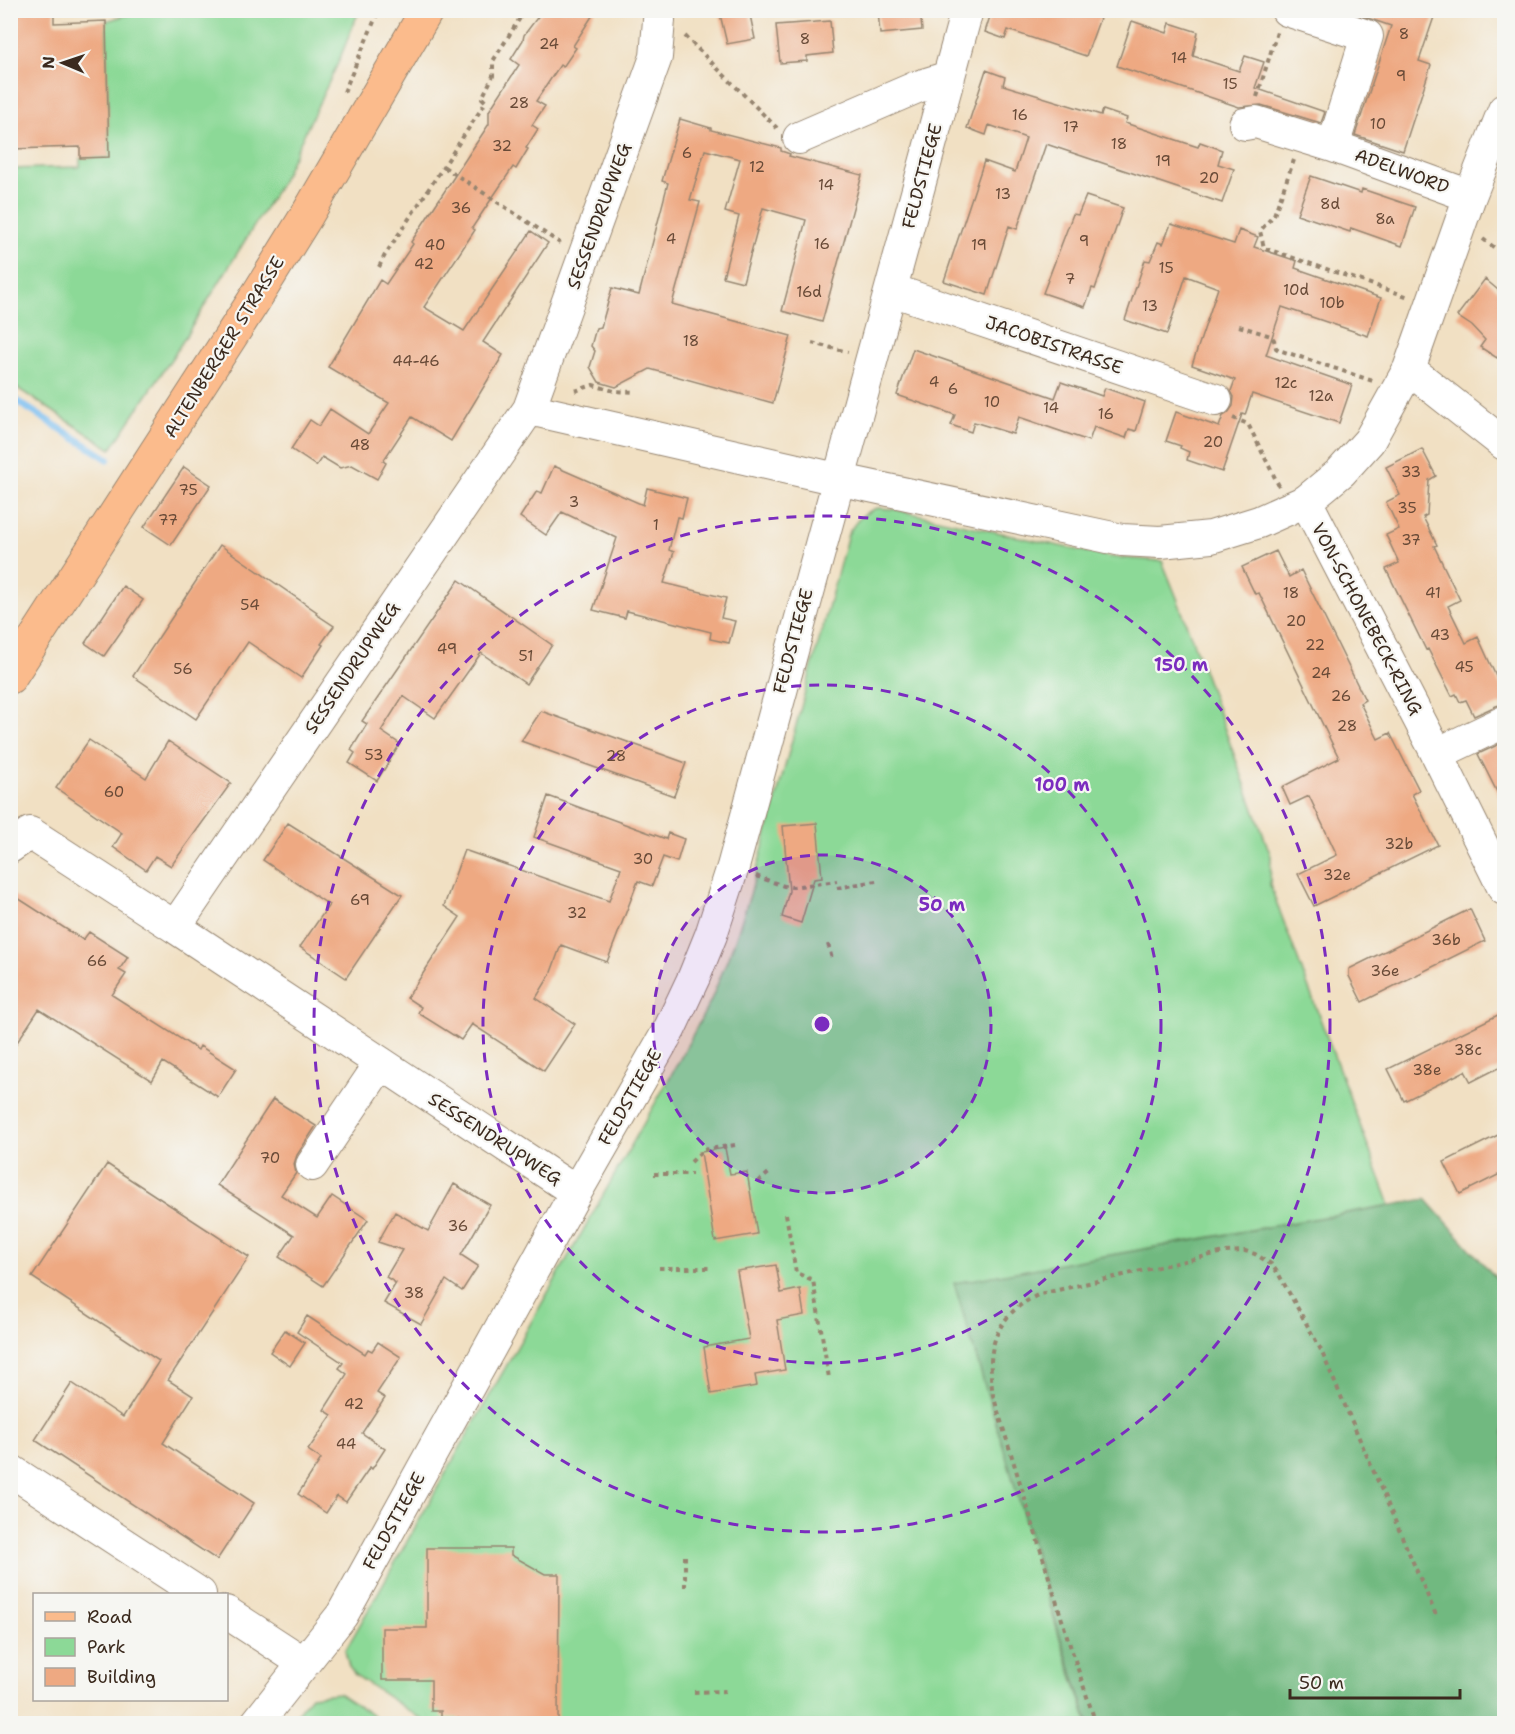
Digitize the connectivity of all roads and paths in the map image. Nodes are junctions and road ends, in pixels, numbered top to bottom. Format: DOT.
graph roads {
  1 [pos="427,10"];
  2 [pos="525,10"];
  3 [pos="967,10"];
  4 [pos="1283,18"];
  5 [pos="659,20"];
  6 [pos="949,77"];
  7 [pos="1504,110"];
  8 [pos="1249,123"];
  9 [pos="1302,136"];
  10 [pos="799,138"];
  11 [pos="1333,146"];
  12 [pos="444,166"];
  13 [pos="1470,196"];
  14 [pos="584,258"];
  15 [pos="379,267"];
  16 [pos="892,290"];
  17 [pos="1432,305"];
  18 [pos="1239,327"];
  19 [pos="812,343"];
  20 [pos="872,358"];
  21 [pos="1403,379"];
  22 [pos="1216,400"];
  23 [pos="530,409"];
  24 [pos="1504,444"];
  25 [pos="837,479"];
  26 [pos="1298,504"];
  27 [pos="10,677"];
  28 [pos="1504,722"];
  29 [pos="1437,754"];
  30 [pos="20,840"];
  31 [pos="733,867"];
  32 [pos="876,881"];
  33 [pos="837,882"];
  34 [pos="837,888"];
  35 [pos="1504,889"];
  36 [pos="175,927"];
  37 [pos="828,944"];
  38 [pos="832,959"];
  39 [pos="381,1063"];
  40 [pos="735,1145"];
  41 [pos="691,1162"];
  42 [pos="312,1166"];
  43 [pos="770,1172"];
  44 [pos="654,1174"];
  45 [pos="692,1174"];
  46 [pos="758,1182"];
  47 [pos="576,1192"];
  48 [pos="786,1214"];
  49 [pos="659,1268"];
  50 [pos="710,1268"];
  51 [pos="829,1378"];
  52 [pos="10,1470"];
  53 [pos="685,1556"];
  54 [pos="685,1587"];
  55 [pos="198,1593"];
  56 [pos="228,1613"];
  57 [pos="1436,1615"];
  58 [pos="304,1663"];
  59 [pos="728,1691"];
  60 [pos="694,1692"];
  61 [pos="256,1724"];
  62 [pos="1096,1724"];
  1 -- 27 [label="main road, ALTENBERGER STRASSE"];
  2 -- 12 [label="path"];
  3 -- 6 [label="street, FELDSTIEGE"];
  4 -- 8 [label="path"];
  4 -- 11 [label="street, ADELWORD"];
  5 -- 10 [label="path"];
  5 -- 14 [label="street, SESSENDRUPWEG"];
  6 -- 10 [label="street"];
  6 -- 16 [label="street, FELDSTIEGE"];
  7 -- 13 [label="street, VON-SCHONEBECK-RING"];
  8 -- 9 [label="street, ADELWORD"];
  9 -- 11 [label="street, ADELWORD"];
  9 -- 17 [label="path"];
  11 -- 13 [label="street, ADELWORD"];
  12 -- 14 [label="path"];
  12 -- 15 [label="path"];
  13 -- 17 [label="street, VON-SCHONEBECK-RING"];
  14 -- 23 [label="street, SESSENDRUPWEG"];
  16 -- 20 [label="street, FELDSTIEGE"];
  16 -- 22 [label="street, JACOBISTRASSE"];
  17 -- 21 [label="street, VON-SCHONEBECK-RING"];
  18 -- 21 [label="path"];
  19 -- 20 [label="path"];
  20 -- 25 [label="street, FELDSTIEGE"];
  21 -- 24 [label="street"];
  21 -- 26 [label="street, VON-SCHONEBECK-RING"];
  22 -- 26 [label="path"];
  23 -- 25 [label="street"];
  23 -- 36 [label="street, SESSENDRUPWEG"];
  25 -- 26 [label="street"];
  25 -- 31 [label="street, FELDSTIEGE"];
  26 -- 29 [label="street, VON-SCHONEBECK-RING"];
  28 -- 29 [label="street"];
  29 -- 35 [label="street, VON-SCHONEBECK-RING"];
  30 -- 36 [label="street, SESSENDRUPWEG"];
  31 -- 33 [label="path"];
  31 -- 47 [label="street, FELDSTIEGE"];
  32 -- 34 [label="path"];
  36 -- 39 [label="street, SESSENDRUPWEG"];
  37 -- 38 [label="path"];
  39 -- 42 [label="street"];
  39 -- 47 [label="street, SESSENDRUPWEG"];
  40 -- 41 [label="path"];
  43 -- 46 [label="path"];
  44 -- 45 [label="path"];
  47 -- 58 [label="street, FELDSTIEGE"];
  48 -- 51 [label="path"];
  49 -- 50 [label="path"];
  52 -- 55 [label="street"];
  53 -- 54 [label="path"];
  56 -- 58 [label="street"];
  57 -- 62 [label="path"];
  58 -- 61 [label="street, FELDSTIEGE"];
  59 -- 60 [label="path"];
}
